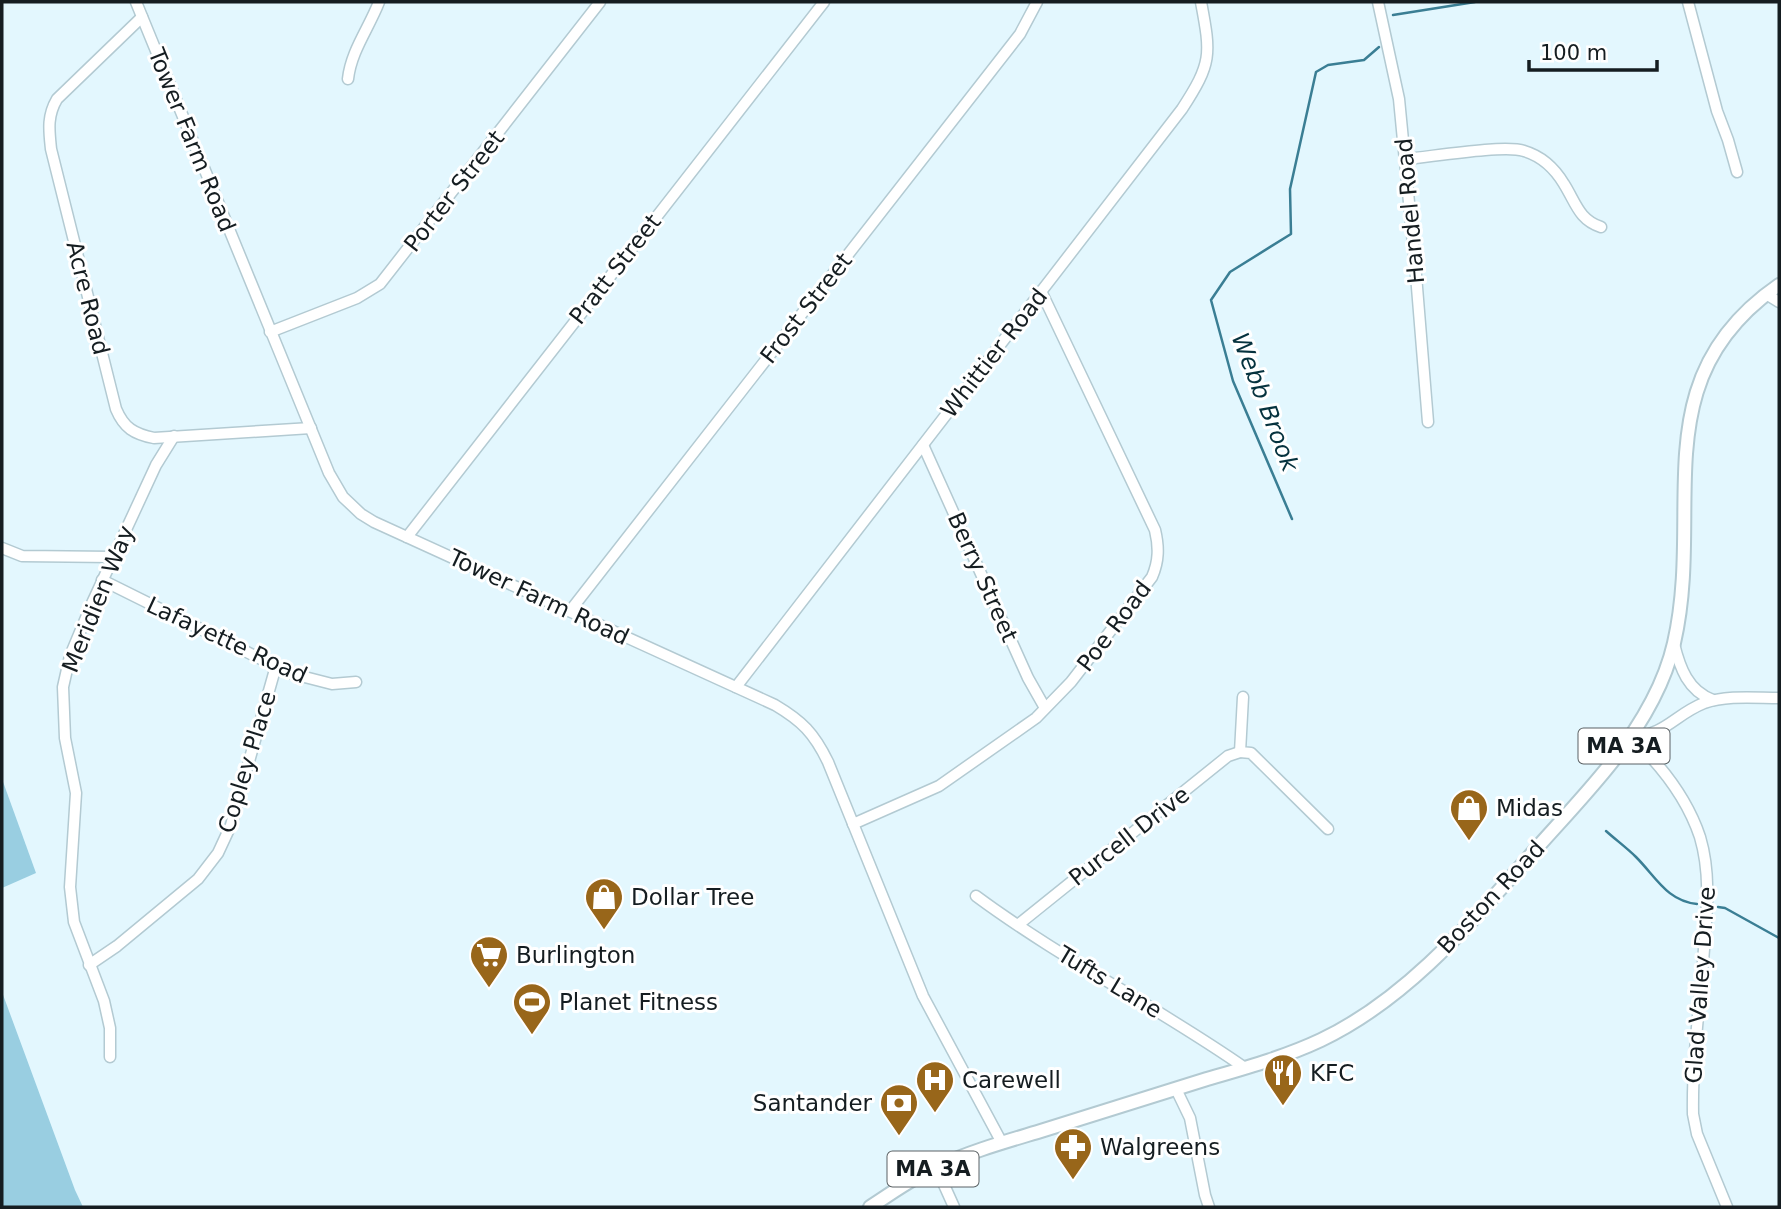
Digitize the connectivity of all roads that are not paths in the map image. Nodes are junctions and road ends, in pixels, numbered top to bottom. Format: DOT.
graph roads {
  1 [pos="136,2"];
  2 [pos="379,2"];
  3 [pos="600,2"];
  4 [pos="824,2"];
  5 [pos="1037,2"];
  6 [pos="1201,2"];
  7 [pos="1378,2"];
  8 [pos="1688,2"];
  9 [pos="142,17"];
  10 [pos="348,79"];
  11 [pos="1406,159"];
  12 [pos="1737,172"];
  13 [pos="1601,227"];
  14 [pos="1779,285"];
  15 [pos="1041,291"];
  16 [pos="1766,294"];
  17 [pos="1779,302"];
  18 [pos="270,332"];
  19 [pos="1428,422"];
  20 [pos="311,428"];
  21 [pos="174,436"];
  22 [pos="923,444"];
  23 [pos="408,537"];
  24 [pos="2,548"];
  25 [pos="113,557"];
  26 [pos="102,580"];
  27 [pos="570,611"];
  28 [pos="1674,643"];
  29 [pos="276,666"];
  30 [pos="356,682"];
  31 [pos="736,687"];
  32 [pos="1243,697"];
  33 [pos="1779,698"];
  34 [pos="1714,700"];
  35 [pos="1045,708"];
  36 [pos="1631,737"];
  37 [pos="1240,752"];
  38 [pos="853,824"];
  39 [pos="1328,830"];
  40 [pos="976,896"];
  41 [pos="1019,924"];
  42 [pos="89,965"];
  43 [pos="110,1057"];
  44 [pos="1245,1068"];
  45 [pos="1176,1089"];
  46 [pos="1002,1143"];
  47 [pos="936,1167"];
  48 [pos="870,1207"];
  49 [pos="954,1207"];
  50 [pos="1209,1207"];
  51 [pos="1727,1207"];
  1 -- 9 [label="street, Tower Farm Road"];
  2 -- 10 [label="street"];
  3 -- 18 [label="street, Porter Street"];
  4 -- 23 [label="street, Pratt Street"];
  5 -- 27 [label="street, Frost Street"];
  6 -- 15 [label="street, Whittier Road"];
  7 -- 11 [label="street, Handel Road"];
  8 -- 12 [label="street"];
  9 -- 18 [label="street, Tower Farm Road"];
  9 -- 21 [label="street, Acre Road"];
  11 -- 13 [label="street"];
  11 -- 19 [label="street, Handel Road"];
  14 -- 16 [label="main road, Boston Road / MA 3A"];
  15 -- 22 [label="street, Whittier Road"];
  15 -- 35 [label="street, Poe Road"];
  16 -- 17 [label="street"];
  16 -- 28 [label="main road, Boston Road / MA 3A"];
  18 -- 20 [label="street, Tower Farm Road"];
  20 -- 21 [label="street, Acre Road"];
  20 -- 23 [label="street, Tower Farm Road"];
  21 -- 25 [label="street, Meridien Way"];
  22 -- 31 [label="street, Whittier Road"];
  22 -- 35 [label="street, Berry Street"];
  23 -- 27 [label="street, Tower Farm Road"];
  24 -- 25 [label="street"];
  25 -- 26 [label="street, Meridien Way"];
  26 -- 29 [label="street, Lafayette Road"];
  26 -- 42 [label="street, Meridien Way"];
  27 -- 31 [label="street, Tower Farm Road"];
  28 -- 34 [label="street"];
  28 -- 36 [label="main road, Boston Road / MA 3A"];
  29 -- 30 [label="street, Lafayette Road"];
  29 -- 42 [label="street, Copley Place"];
  31 -- 38 [label="street, Tower Farm Road"];
  32 -- 37 [label="street"];
  33 -- 34 [label="street"];
  34 -- 36 [label="street"];
  35 -- 38 [label="street, Poe Road"];
  36 -- 44 [label="main road, Boston Road / MA 3A"];
  36 -- 51 [label="street, Glad Valley Drive"];
  37 -- 39 [label="street"];
  37 -- 41 [label="street, Purcell Drive"];
  38 -- 46 [label="street, Tower Farm Road"];
  40 -- 41 [label="street, Tufts Lane"];
  41 -- 44 [label="street, Tufts Lane"];
  42 -- 43 [label="street, Meridien Way"];
  44 -- 45 [label="main road, Boston Road / MA 3A"];
  45 -- 46 [label="main road, Boston Road / MA 3A"];
  45 -- 50 [label="street"];
  46 -- 47 [label="main road, Boston Road / MA 3A"];
  47 -- 48 [label="main road, Boston Road / MA 3A"];
  47 -- 49 [label="street"];
}
